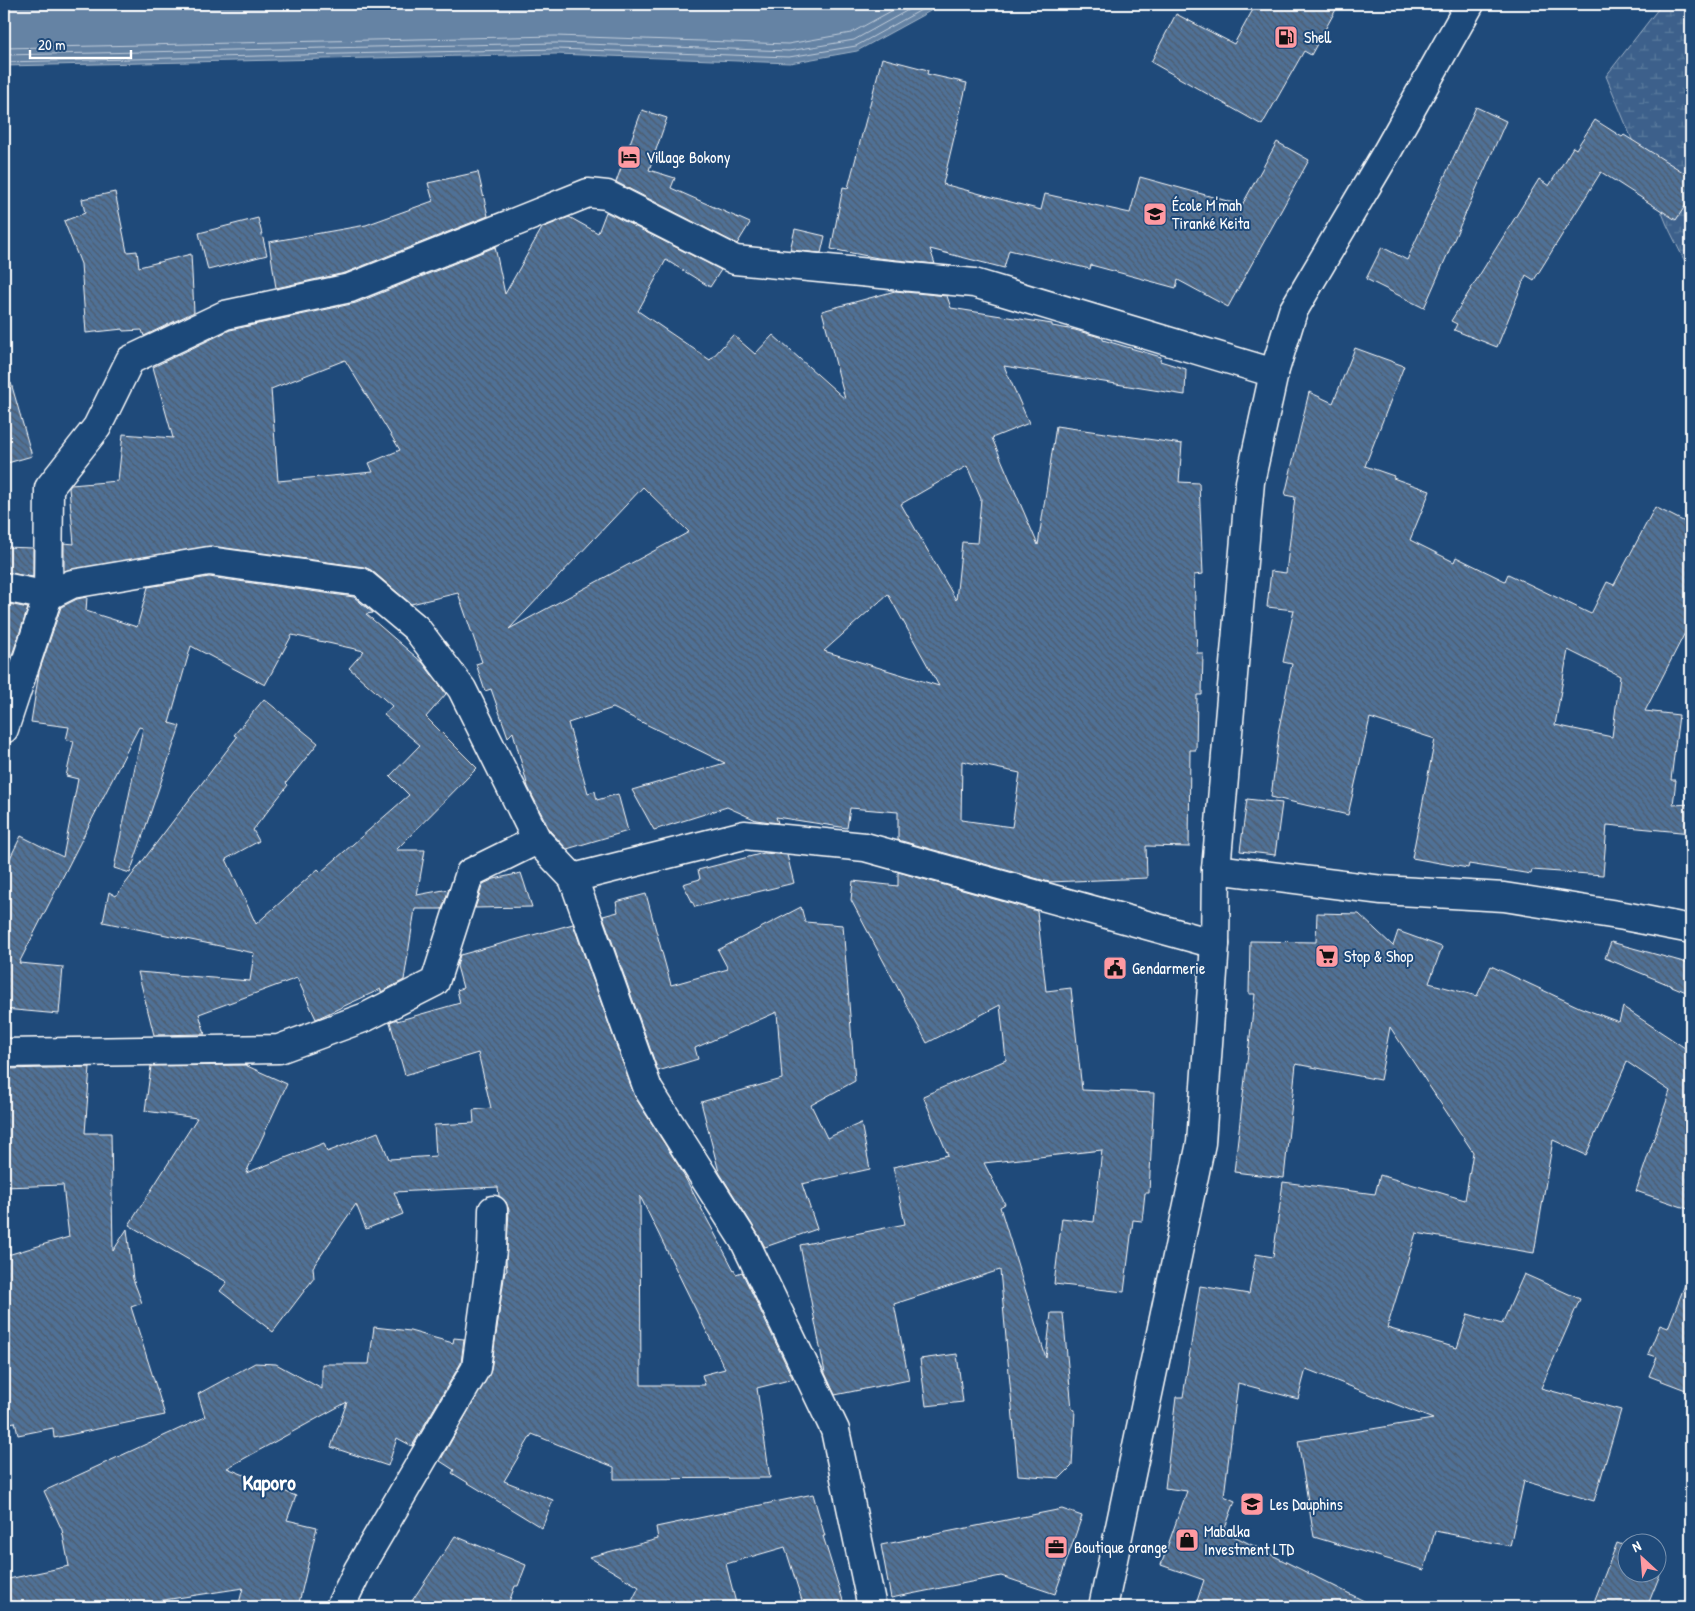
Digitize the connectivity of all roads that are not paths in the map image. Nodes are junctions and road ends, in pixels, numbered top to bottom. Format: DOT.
graph roads {
  1 [pos="1470,4"];
  2 [pos="1274,373"];
  3 [pos="4,587"];
  4 [pos="48,596"];
  5 [pos="4,728"];
  6 [pos="537,840"];
  7 [pos="1216,869"];
  8 [pos="573,878"];
  9 [pos="1691,929"];
  10 [pos="1215,944"];
  11 [pos="4,1053"];
  12 [pos="493,1210"];
  13 [pos="340,1607"];
  14 [pos="872,1607"];
  15 [pos="1103,1607"];
  1 -- 2 [label="street"];
  2 -- 4 [label="street"];
  2 -- 7 [label="street"];
  3 -- 4 [label="street"];
  4 -- 5 [label="street"];
  4 -- 6 [label="street"];
  6 -- 8 [label="street"];
  6 -- 11 [label="street"];
  7 -- 9 [label="street"];
  7 -- 10 [label="street"];
  8 -- 10 [label="street"];
  8 -- 14 [label="street"];
  10 -- 15 [label="street"];
  12 -- 13 [label="street"];
}
